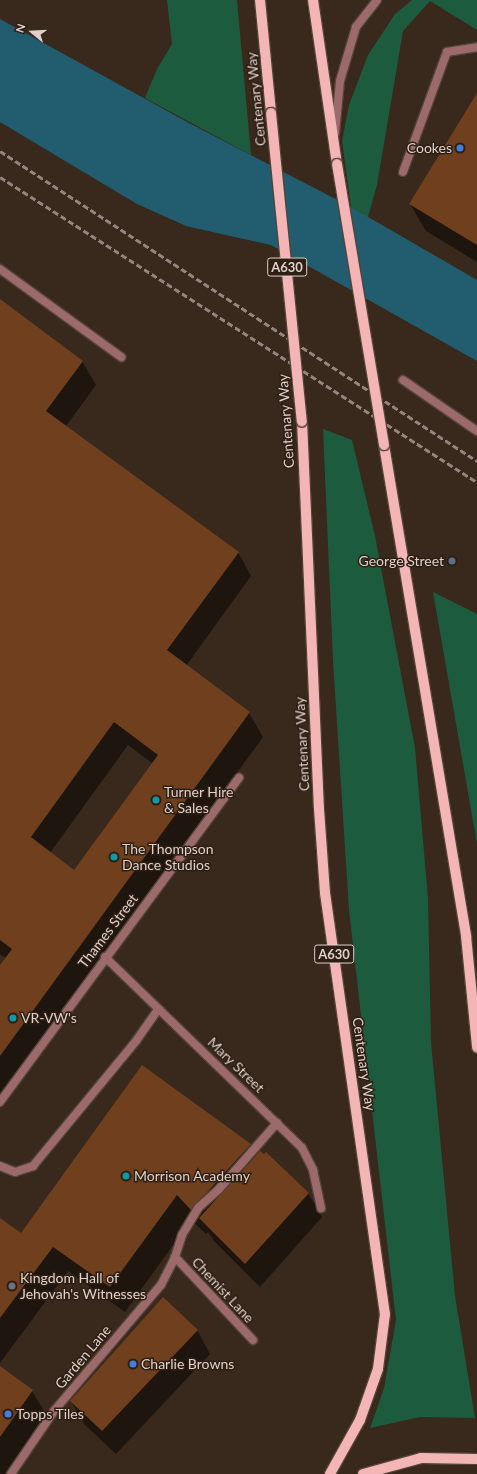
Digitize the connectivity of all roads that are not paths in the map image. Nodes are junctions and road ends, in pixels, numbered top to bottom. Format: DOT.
graph roads {
  1 [pos="260,0"];
  2 [pos="313,0"];
  3 [pos="377,0"];
  4 [pos="477,47"];
  5 [pos="334,147"];
  6 [pos="403,172"];
  7 [pos="0,269"];
  8 [pos="121,357"];
  9 [pos="403,380"];
  10 [pos="477,431"];
  11 [pos="239,778"];
  12 [pos="105,957"];
  13 [pos="158,1009"];
  14 [pos="477,1047"];
  15 [pos="0,1102"];
  16 [pos="278,1123"];
  17 [pos="0,1166"];
  18 [pos="321,1208"];
  19 [pos="175,1257"];
  20 [pos="253,1340"];
  21 [pos="477,1459"];
  22 [pos="11,1474"];
  23 [pos="330,1474"];
  24 [pos="363,1474"];
  1 -- 23 [label="main road, Centenary Way / A630, bridge"];
  2 -- 5 [label="main road"];
  3 -- 5 [label="street"];
  4 -- 6 [label="street"];
  5 -- 14 [label="main road, bridge"];
  7 -- 8 [label="street"];
  9 -- 10 [label="street"];
  11 -- 12 [label="street, Thames Street"];
  12 -- 13 [label="street, Mary Street"];
  12 -- 15 [label="street, Thames Street"];
  13 -- 16 [label="street, Mary Street"];
  13 -- 17 [label="street"];
  16 -- 18 [label="street, Mary Street"];
  16 -- 19 [label="street, Garden Lane"];
  19 -- 20 [label="street, Chemist Lane"];
  19 -- 22 [label="street, Garden Lane"];
  21 -- 24 [label="main road"];
}
